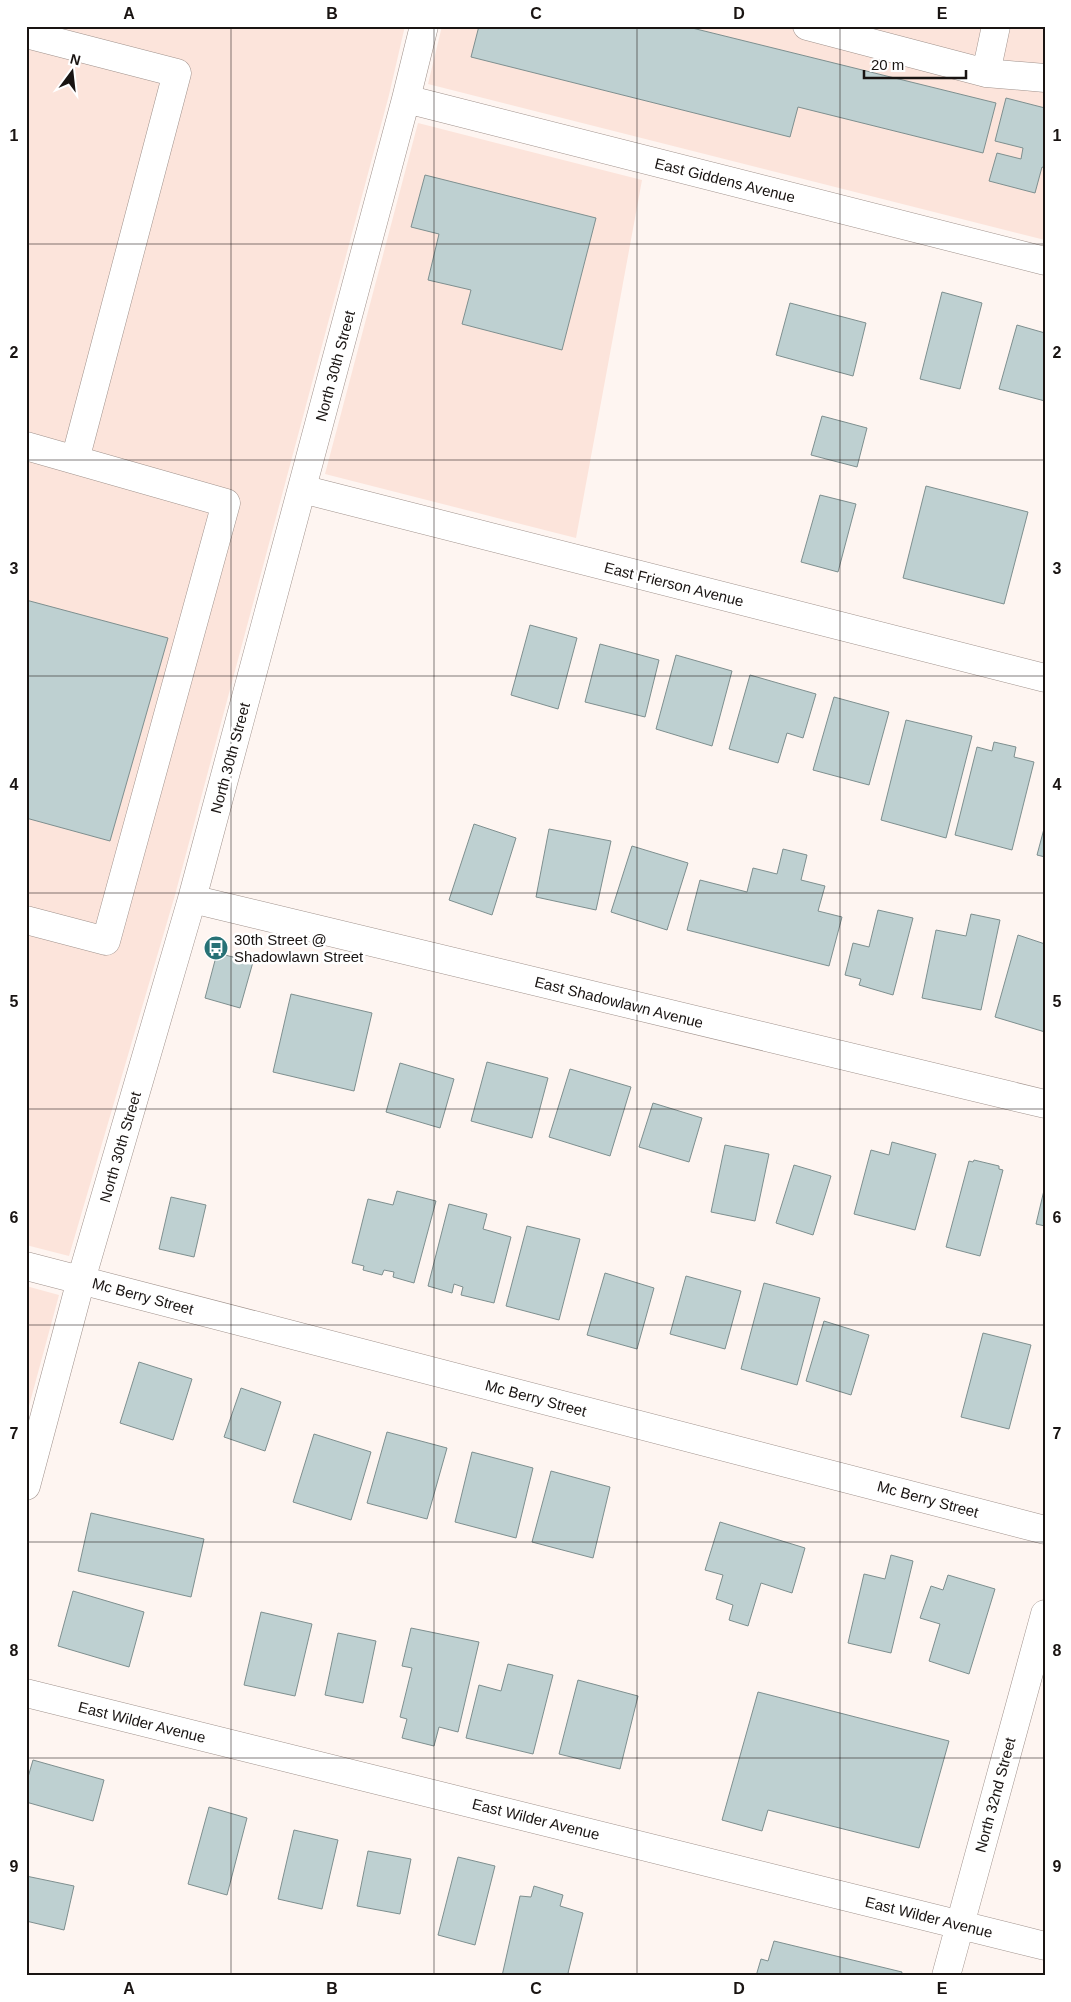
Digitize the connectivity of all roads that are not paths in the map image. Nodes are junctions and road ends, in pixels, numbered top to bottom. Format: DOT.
graph roads {
  1 [pos="424,26"];
  2 [pos="807,26"];
  3 [pos="996,26"];
  4 [pos="26,34"];
  5 [pos="986,73"];
  6 [pos="1045,78"];
  7 [pos="406,99"];
  8 [pos="1045,260"];
  9 [pos="26,446"];
  10 [pos="75,460"];
  11 [pos="302,489"];
  12 [pos="1045,678"];
  13 [pos="192,899"];
  14 [pos="26,920"];
  15 [pos="1045,1104"];
  16 [pos="26,1266"];
  17 [pos="81,1280"];
  18 [pos="26,1486"];
  19 [pos="1045,1530"];
  20 [pos="1045,1614"];
  21 [pos="26,1693"];
  22 [pos="960,1924"];
  23 [pos="1045,1946"];
  24 [pos="946,1976"];
  1 -- 7 [label="street, North 30th Street"];
  2 -- 5 [label="street"];
  3 -- 5 [label="street"];
  4 -- 10 [label="street"];
  5 -- 6 [label="street"];
  7 -- 8 [label="street, East Giddens Avenue"];
  7 -- 11 [label="street, North 30th Street"];
  9 -- 10 [label="street"];
  10 -- 14 [label="street"];
  11 -- 12 [label="street, East Frierson Avenue"];
  11 -- 13 [label="street, North 30th Street"];
  13 -- 15 [label="street, East Shadowlawn Avenue"];
  13 -- 17 [label="street, North 30th Street"];
  16 -- 17 [label="street, Mc Berry Street"];
  17 -- 18 [label="street, North 30th Street"];
  17 -- 19 [label="street, Mc Berry Street"];
  20 -- 22 [label="street, North 32nd Street"];
  21 -- 22 [label="street, East Wilder Avenue"];
  22 -- 23 [label="street, East Wilder Avenue"];
  22 -- 24 [label="street, North 32nd Street"];
}
